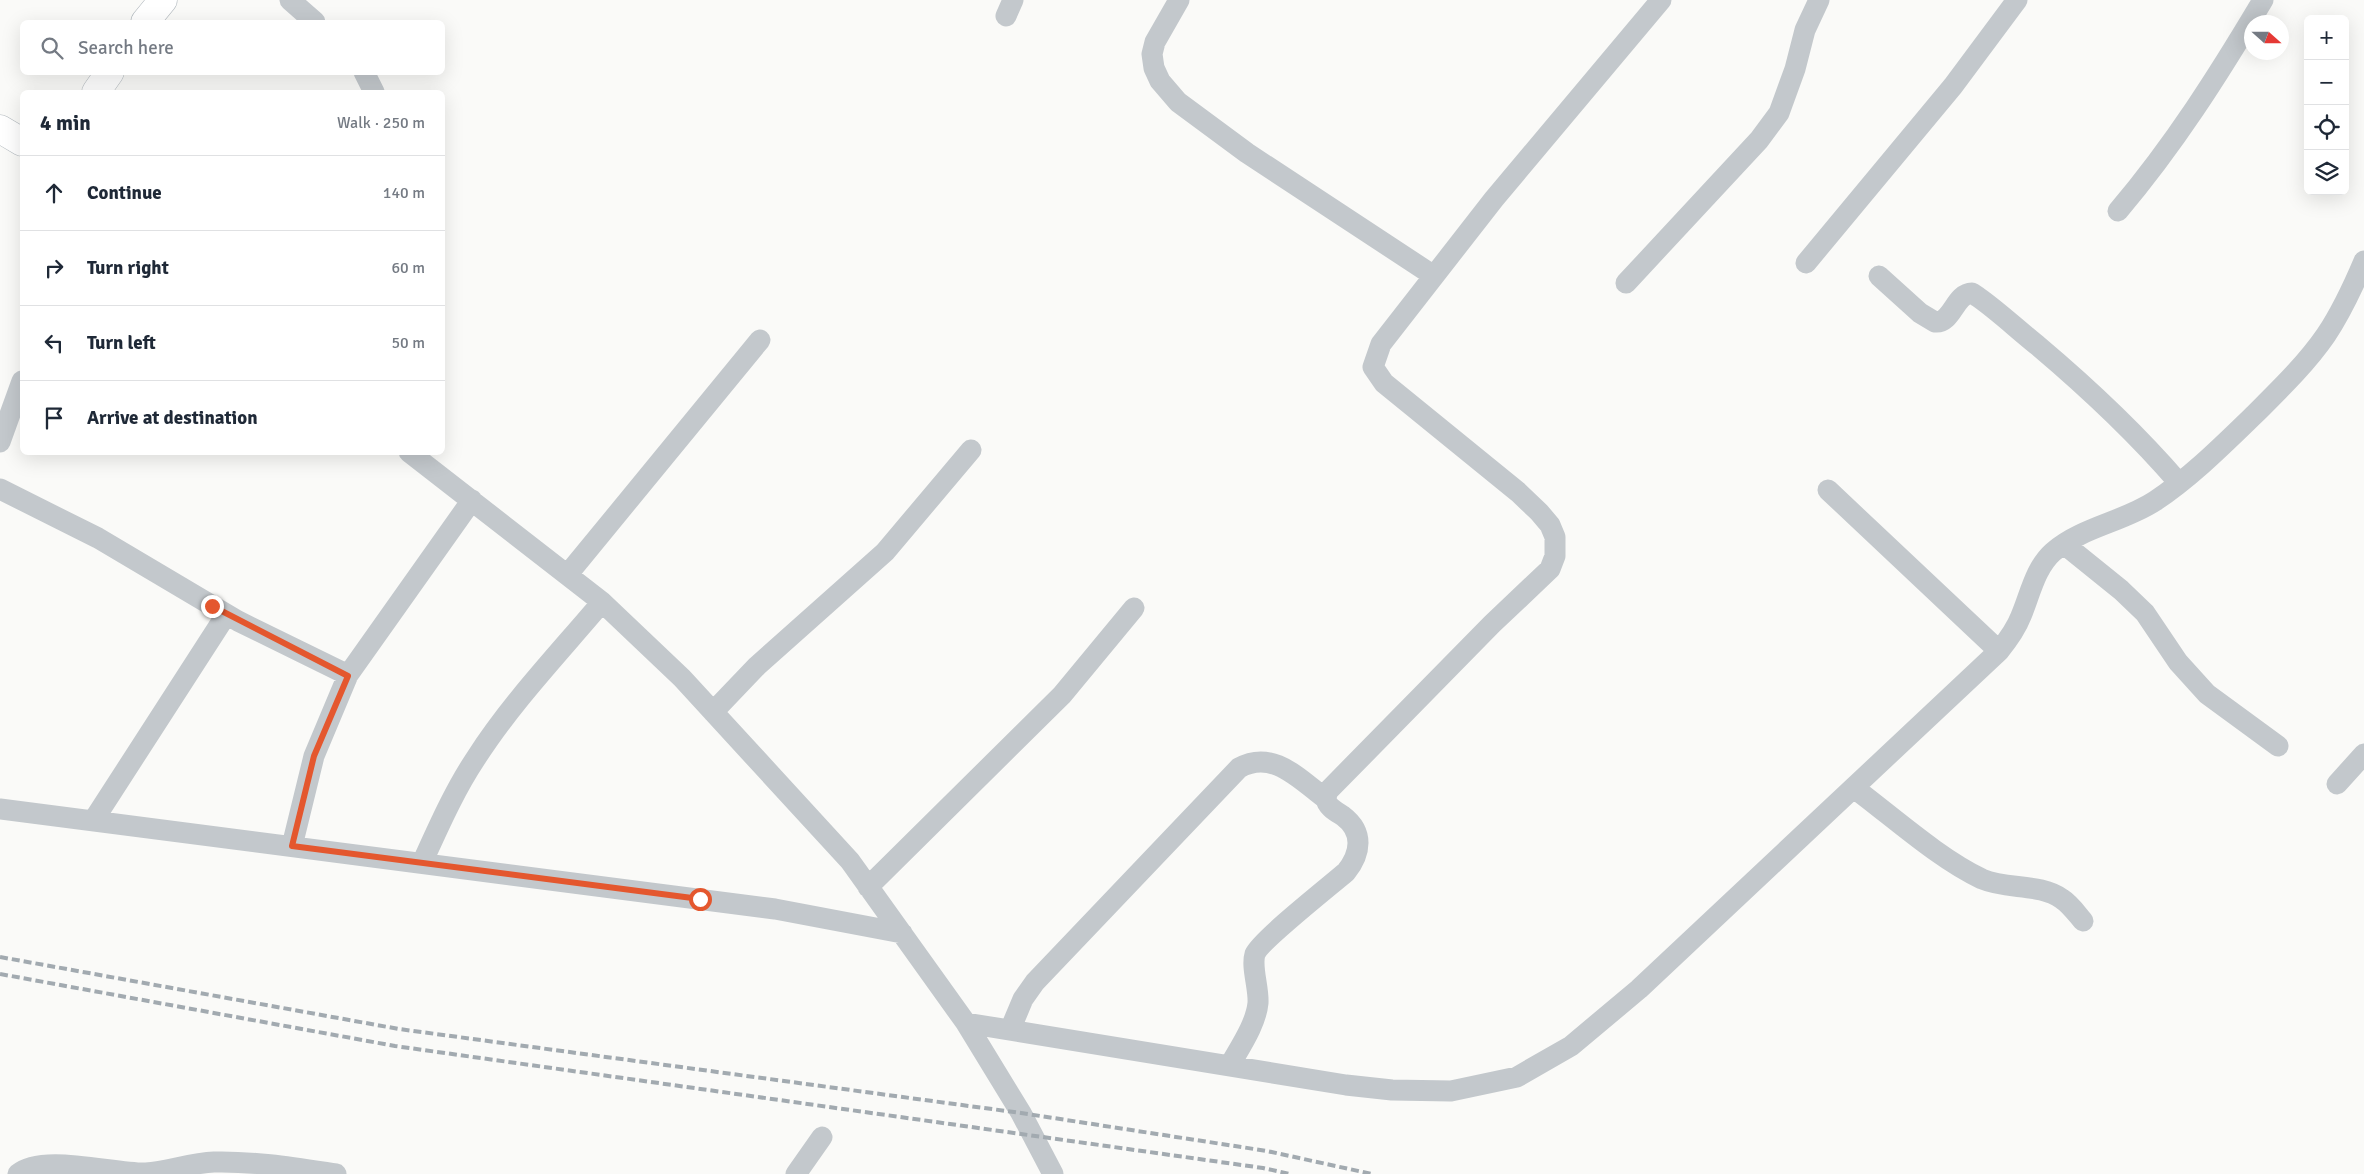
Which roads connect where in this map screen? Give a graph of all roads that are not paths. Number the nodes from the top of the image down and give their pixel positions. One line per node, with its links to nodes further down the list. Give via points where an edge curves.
1 (163, 0): 8 (main road)
2 (290, 0): 9 (street)
3 (1178, 0): 19 (street, via 1155,42 1152,54 1160,81 1178,102 1247,153)
4 (1661, 0): 19 (street, via 1500,191)
5 (1819, 0): 21 (street, via 1804,30 1795,69 1779,113 1759,140)
6 (2017, 0): 18 (street, via 1953,86)
7 (2263, 0): 16 (street, via 2186,124)
8 (147, 20)
9 (313, 20)
10 (108, 75): 12 (main road)
11 (366, 75): 13 (street)
12 (97, 90)
13 (373, 90)
14 (0, 129): 15 (main road)
15 (20, 141)
16 (2118, 211)
17 (2364, 261): 27 (street, via 2340,312 2294,374)
18 (1806, 263)
19 (1434, 276): 43 (street, via 1380,344 1373,367 1384,383 1539,512 1555,536 1555,556 1550,569 1334,784)
20 (1879, 276): 27 (street, via 1935,322 1944,320 1964,296 1972,293 1978,297 2110,410)
21 (1626, 283)
22 (760, 340): 32 (street)
23 (20, 387): 24 (street)
24 (0, 442)
25 (971, 450): 38 (street, via 884,552 764,660)
26 (413, 455): 30 (street)
27 (2179, 484): 31 (street, via 2131,514)
28 (0, 489): 35 (street, via 98,538)
29 (1828, 490): 36 (street)
30 (472, 500): 32 (street); 37 (street)
31 (2064, 544): 36 (street, via 2039,570 2018,622); 39 (street, via 2145,613 2178,662 2207,694)
32 (568, 574): 33 (street)
33 (602, 602): 38 (street); 47 (street, via 533,683 476,758)
34 (1134, 608): 48 (street, via 1055,702)
35 (226, 615): 37 (street); 45 (street)
36 (1999, 651): 42 (street)
37 (348, 676): 46 (street, via 314,756)
38 (713, 712): 48 (street, via 850,861)
39 (2278, 746)
40 (2364, 754): 41 (street)
41 (2337, 784)
42 (1854, 788): 49 (street, via 1966,870 1993,883 2054,894); 53 (street, via 1639,989 1571,1046 1517,1077 1451,1091 1420,1092 1346,1085)
43 (1326, 799): 52 (street, via 1264,760 1239,768 1035,982 1023,999); 53 (street, via 1329,806 1354,827 1359,851 1346,872 1267,939 1255,954 1258,1005)
44 (0, 809): 45 (street)
45 (93, 821): 46 (street)
46 (292, 846): 47 (street)
47 (422, 863): 50 (street, via 775,909)
48 (868, 887): 50 (street)
49 (2083, 921)
50 (902, 933): 51 (street)
51 (966, 1023): 52 (street); 58 (street, via 1021,1113)
52 (1010, 1030): 53 (street)
53 (1230, 1065)
54 (822, 1137): 57 (street)
55 (18, 1174): 56 (street, via 24,1169 44,1165 147,1173 214,1162 250,1163)
56 (336, 1174)
57 (796, 1174)
58 (1053, 1174)

